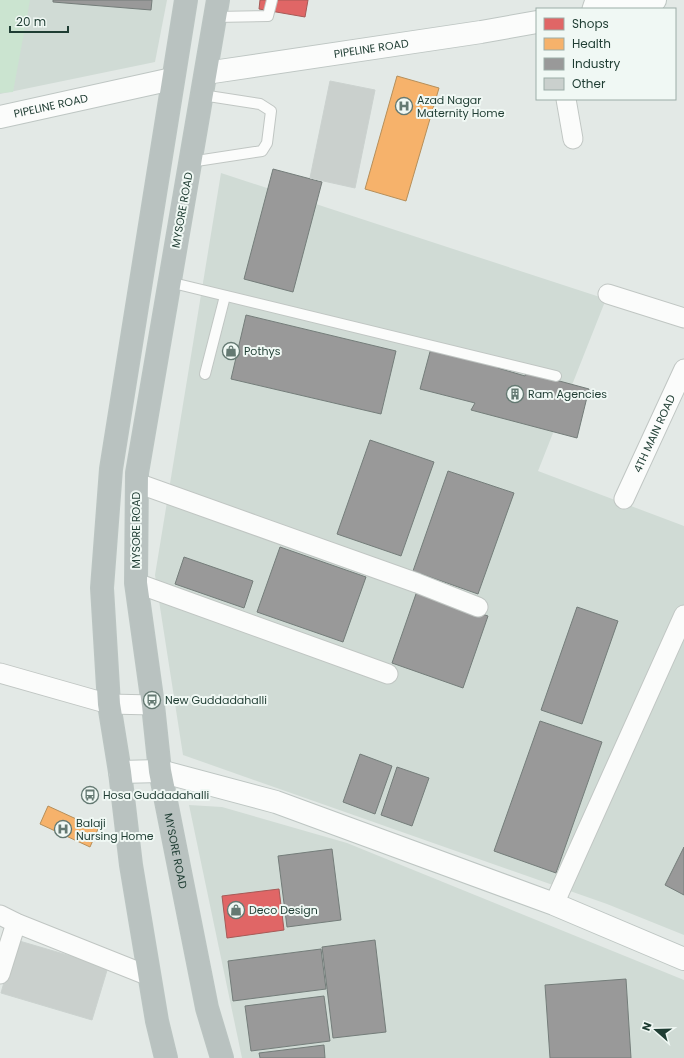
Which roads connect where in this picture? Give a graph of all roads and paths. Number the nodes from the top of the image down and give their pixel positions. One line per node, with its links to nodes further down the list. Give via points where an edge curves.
1 (186, 0): 8 (highway)
2 (272, 0): 4 (lane, via 268,16)
3 (655, 0): 5 (street)
4 (216, 8): 7 (highway, MYSORE ROAD)
5 (611, 8)
6 (536, 22): 7 (street, PIPELINE ROAD)
7 (206, 73): 9 (highway, MYSORE ROAD)
8 (172, 79): 11 (street, PIPELINE ROAD); 28 (highway, via 111,469 102,588)
9 (202, 95): 13 (highway, MYSORE ROAD); 13 (lane, via 260,104 271,111 267,143 262,151)
10 (566, 100): 12 (street)
11 (0, 117)
12 (573, 139)
13 (190, 162): 14 (highway, MYSORE ROAD)
14 (169, 282): 16 (lane); 21 (highway, MYSORE ROAD)
15 (608, 294): 17 (street)
16 (225, 296): 19 (lane); 20 (lane)
17 (684, 318)
18 (684, 369): 22 (street, 4TH MAIN ROAD)
19 (205, 374)
20 (556, 376)
21 (137, 484): 23 (highway, MYSORE ROAD); 24 (street)
22 (624, 498)
23 (136, 583): 27 (street); 29 (highway, MYSORE ROAD)
24 (478, 607)
25 (684, 615): 32 (street)
26 (0, 673): 28 (street)
27 (388, 674)
28 (109, 704): 29 (street); 31 (highway)
29 (153, 705): 30 (highway, MYSORE ROAD)
30 (160, 771): 31 (street); 32 (street, via 276,802); 38 (highway, MYSORE ROAD, via 207,1008)
31 (120, 772): 36 (highway, via 131,865)
32 (554, 904): 34 (street)
33 (8, 919): 35 (street); 36 (street)
34 (684, 959)
35 (0, 974)
36 (149, 976): 37 (highway)
37 (166, 1058)
38 (222, 1058)

